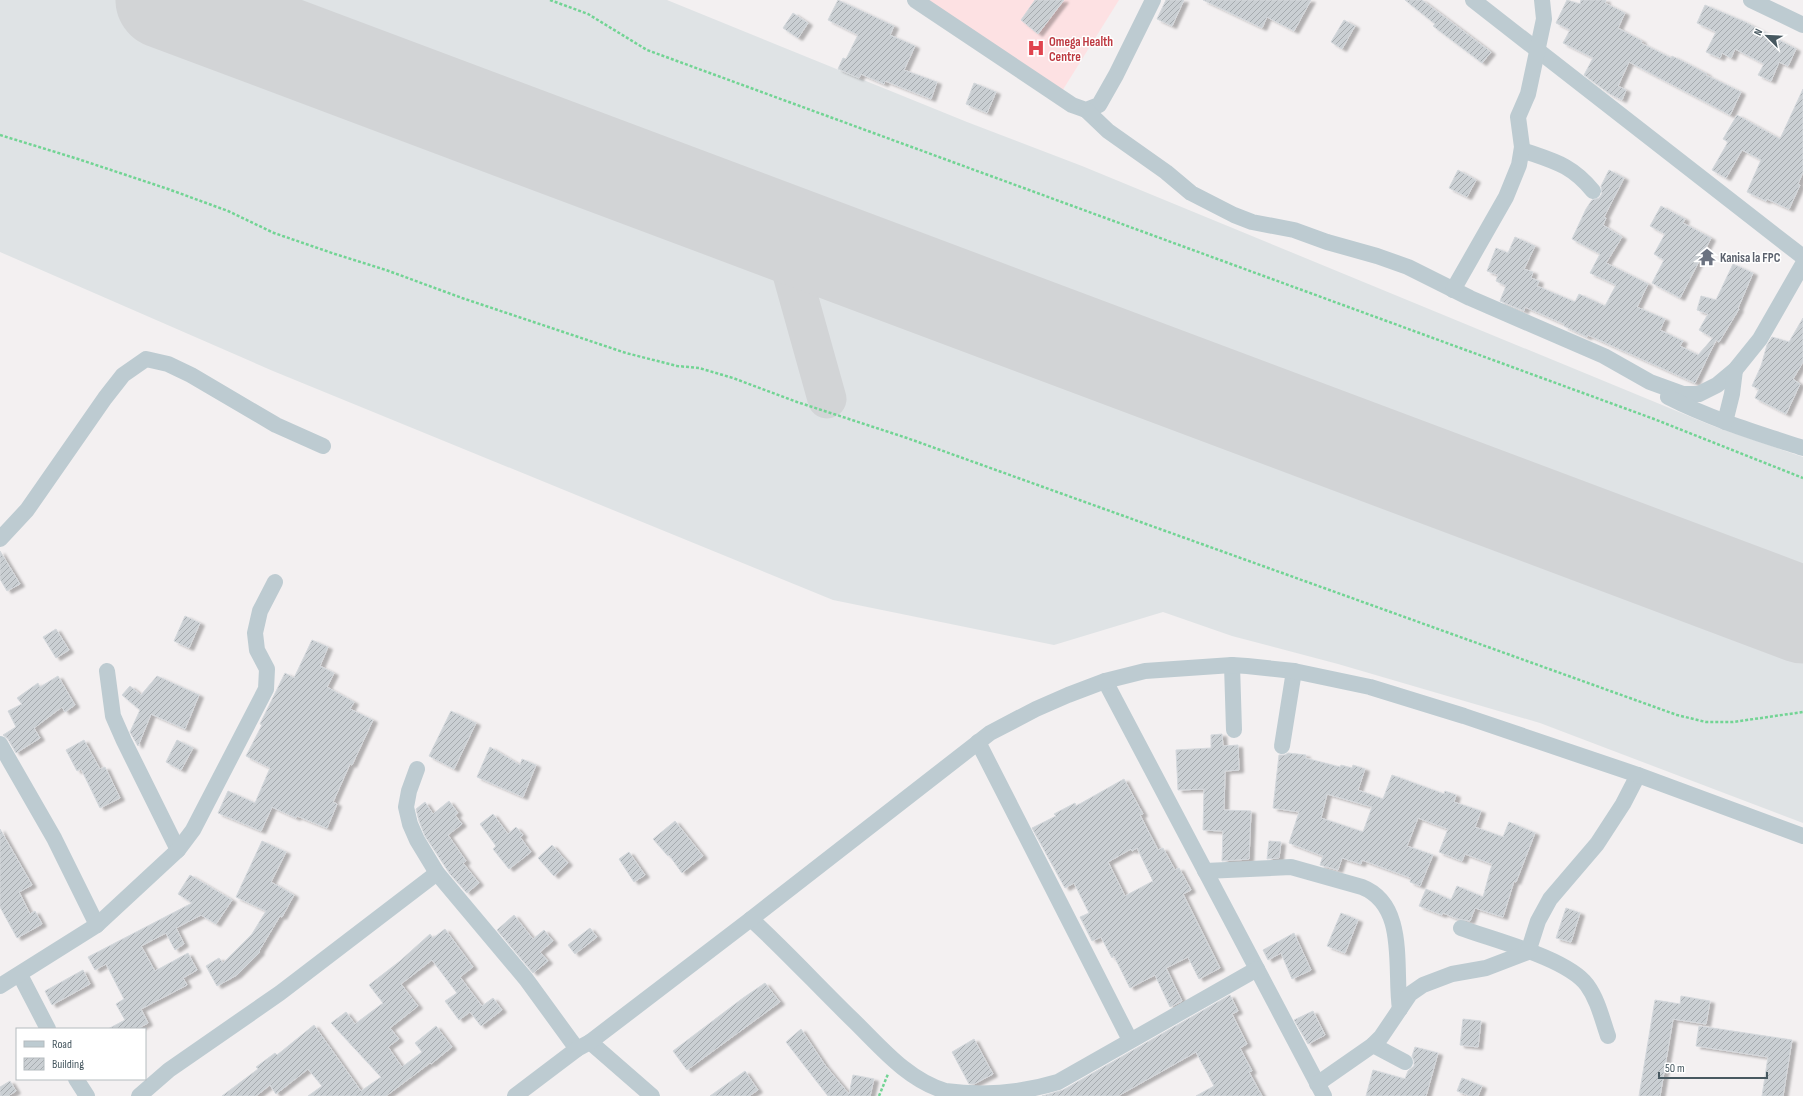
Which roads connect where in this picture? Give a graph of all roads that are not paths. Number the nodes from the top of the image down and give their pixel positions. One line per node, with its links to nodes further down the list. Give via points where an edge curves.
1 (915, 0): 8 (street, via 1072,106)
2 (1153, 0): 8 (street, via 1099,105)
3 (1473, 0): 7 (street)
4 (1542, 0): 7 (street, via 1544,19)
5 (1751, 0): 6 (street)
6 (1803, 25)
7 (1536, 50): 9 (street, via 1528,94 1518,118); 11 (street)
8 (1086, 110): 13 (street, via 1108,131 1191,193 1228,212 1252,222 1294,230 1387,259)
9 (1522, 150): 10 (street, via 1567,167 1581,176); 13 (street, via 1520,165 1506,197)
10 (1593, 191)
11 (1803, 257)
12 (1803, 264): 14 (street, via 1760,339)
13 (1452, 290): 15 (street, via 1604,356)
14 (1735, 370): 15 (street, via 1717,385 1694,395 1683,394); 16 (street, via 1732,394)
15 (1650, 382): 16 (street, via 1668,397)
16 (1724, 422): 18 (street)
17 (323, 446): 19 (street, via 276,425 168,364 146,359 123,375 26,510)
18 (1803, 448)
19 (0, 539)
20 (275, 582): 32 (street, via 260,611 255,633 258,650 267,669 266,689 193,830)
21 (1232, 665): 23 (street); 24 (street, via 1145,671); 25 (street)
22 (107, 671): 32 (street, via 113,716)
23 (1294, 671): 28 (street); 30 (street, via 1370,687)
24 (1105, 681): 26 (street, via 1036,709); 33 (street)
25 (1234, 730)
26 (978, 742): 35 (street); 45 (street)
27 (0, 744): 36 (street, via 54,838)
28 (1282, 746)
29 (417, 769): 34 (street, via 406,807 417,840)
30 (1638, 775): 31 (street); 38 (street, via 1623,804 1596,844 1550,899 1538,921)
31 (1803, 836)
32 (178, 850): 36 (street)
33 (1205, 871): 39 (street); 42 (street, via 1291,867 1372,891 1384,905 1395,932)
34 (437, 873): 46 (street); 52 (street, via 280,993 169,1070)
35 (751, 919): 45 (street, via 893,1061 921,1080 945,1091 980,1096 1023,1092 1058,1082); 46 (street)
36 (97, 925): 40 (street)
37 (1460, 928): 38 (street)
38 (1528, 952): 42 (street, via 1486,968 1452,974 1423,985 1410,994); 44 (street, via 1570,970 1584,981 1596,1000)
39 (1257, 970): 45 (street); 50 (street)
40 (20, 975): 41 (street); 43 (street)
41 (0, 986)
42 (1400, 1009): 47 (street)
43 (47, 1028)
44 (1608, 1036)
45 (1130, 1040)
46 (583, 1045): 53 (street); 54 (street)
47 (1373, 1045): 48 (street); 50 (street)
48 (1405, 1062)
49 (77, 1080): 51 (street)
50 (1320, 1090)
51 (87, 1096)
52 (139, 1096)
53 (514, 1096)
54 (652, 1096)

